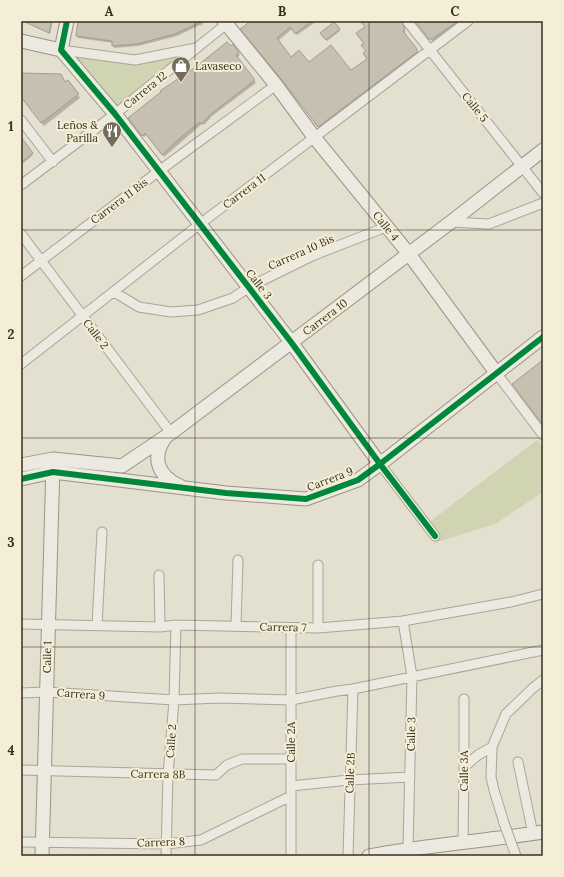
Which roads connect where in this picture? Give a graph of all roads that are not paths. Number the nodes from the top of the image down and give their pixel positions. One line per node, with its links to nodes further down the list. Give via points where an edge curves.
1 (67, 21): 7 (main road)
2 (407, 21): 8 (street, Calle 5)
3 (468, 21): 8 (street, Carrera 11)
4 (227, 22): 6 (street, Carrera 12); 9 (main road, Calle 4)
5 (21, 41): 7 (main road)
6 (198, 47): 7 (street, via 135,60); 10 (street, Carrera 12)
7 (61, 50): 10 (main road, Calle 3)
8 (430, 50): 12 (street, Carrera 11); 15 (street, Calle 5)
9 (276, 85): 12 (main road, Calle 4); 16 (street, Carrera 11 Bis)
10 (115, 114): 14 (street, Carrera 12); 16 (main road, Calle 3)
11 (21, 120): 14 (street)
12 (314, 138): 21 (street, Carrera 11); 22 (main road, Calle 4)
13 (543, 150): 15 (main road, Carrera 10)
14 (53, 162): 17 (street, Carrera 12)
15 (522, 166): 18 (street, Calle 5); 20 (main road, Carrera 10)
16 (159, 171): 21 (main road, Calle 3); 25 (street, Carrera 11 Bis)
17 (21, 185)
18 (543, 194)
19 (543, 203): 20 (street, via 489,224)
20 (451, 222): 24 (main road, Carrera 10)
21 (200, 224): 27 (main road, Calle 3); 28 (street, Carrera 11)
22 (386, 227): 24 (main road, Calle 4); 27 (street, Carrera 10 Bis, via 312,256)
23 (21, 234): 25 (street, Calle 2)
24 (409, 254): 31 (main road, Carrera 10); 33 (main road, Calle 4)
25 (40, 260): 26 (street, Carrera 11 Bis); 29 (street, Calle 2)
26 (21, 276)
27 (249, 288): 28 (street, Carrera 10 Bis, via 233,298 198,310 171,312 139,307); 31 (main road, Calle 3)
28 (114, 292): 29 (street, Carrera 11)
29 (82, 316): 32 (street, Carrera 11); 34 (street, Calle 2)
30 (543, 337): 33 (main road, Carrera 9)
31 (291, 342): 34 (main road, Carrera 10); 37 (main road, Calle 3)
32 (21, 364)
33 (497, 374): 35 (street, Calle 4); 37 (main road, Carrera 9)
34 (171, 433): 36 (main road, Carrera 10, via 122,466); 41 (main road, via 161,444 158,467 170,481)
35 (543, 435)
36 (53, 458): 38 (main road, Carrera 10); 39 (main road, Calle 1)
37 (380, 464): 41 (main road, Carrera 9, via 358,480 306,499); 43 (street, Calle 3)
38 (21, 465)
39 (53, 472): 40 (main road, Carrera 9); 41 (main road, Carrera 9); 50 (main road, Calle 1)
40 (21, 479)
41 (187, 488)
42 (102, 532): 51 (street)
43 (435, 536)
44 (238, 560): 53 (street)
45 (318, 564): 56 (street)
46 (159, 575): 54 (street)
47 (543, 594): 48 (street, Carrera 7)
48 (403, 621): 56 (street, Carrera 7); 58 (street, Calle 3)
49 (21, 624): 50 (street, Carrera 7)
50 (48, 624): 51 (street, Carrera 7); 61 (main road, Calle 1)
51 (97, 625): 54 (street, Carrera 7)
52 (176, 625): 53 (street, Carrera 7); 54 (street, Carrera 7); 64 (street, Calle 2)
53 (236, 626): 55 (street, Carrera 7)
54 (160, 627)
55 (291, 628): 56 (street, Carrera 7); 65 (street, Calle 2A)
56 (318, 628)
57 (543, 650): 58 (street, Carrera 9)
58 (412, 676): 60 (street, Carrera 9); 73 (street, Calle 3)
59 (543, 680): 66 (street, via 506,714)
60 (353, 689): 65 (street, Carrera 9); 74 (street, Calle 2B)
61 (47, 692): 62 (street, Carrera 9); 64 (street, Carrera 9); 71 (main road, Calle 1)
62 (21, 693)
63 (464, 699): 69 (street, Calle 3A)
64 (174, 700): 65 (street, Carrera 9); 72 (street, Calle 2)
65 (291, 700): 67 (street, Calle 2A)
66 (492, 747): 69 (street); 88 (street, bridge, via 491,777)
67 (291, 759): 72 (street, Carrera 8B, via 242,759 227,765 216,775); 75 (street, Calle 2A)
68 (518, 762): 77 (street)
69 (464, 767): 81 (street, Calle 3A)
70 (21, 770): 71 (street, Carrera 8B)
71 (45, 770): 72 (street, Carrera 8B); 79 (main road, Calle 1)
72 (168, 775): 80 (street, Calle 2)
73 (410, 777): 74 (street); 82 (street, Calle 3)
74 (349, 780): 75 (street); 86 (street, Calle 2B)
75 (291, 786): 76 (street, Calle 2A)
76 (291, 796): 80 (street, Carrera 8, via 201,840); 85 (street, Calle 2A)
77 (538, 833): 81 (main road)
78 (21, 842): 79 (street, Carrera 8)
79 (43, 843): 80 (street, Carrera 8); 83 (main road, Calle 1)
80 (166, 844): 84 (street, Calle 2)
81 (463, 844): 82 (main road)
82 (408, 849): 87 (main road)
83 (42, 856)
84 (166, 856)
85 (291, 856)
86 (348, 856)
87 (369, 856)
88 (516, 856)

